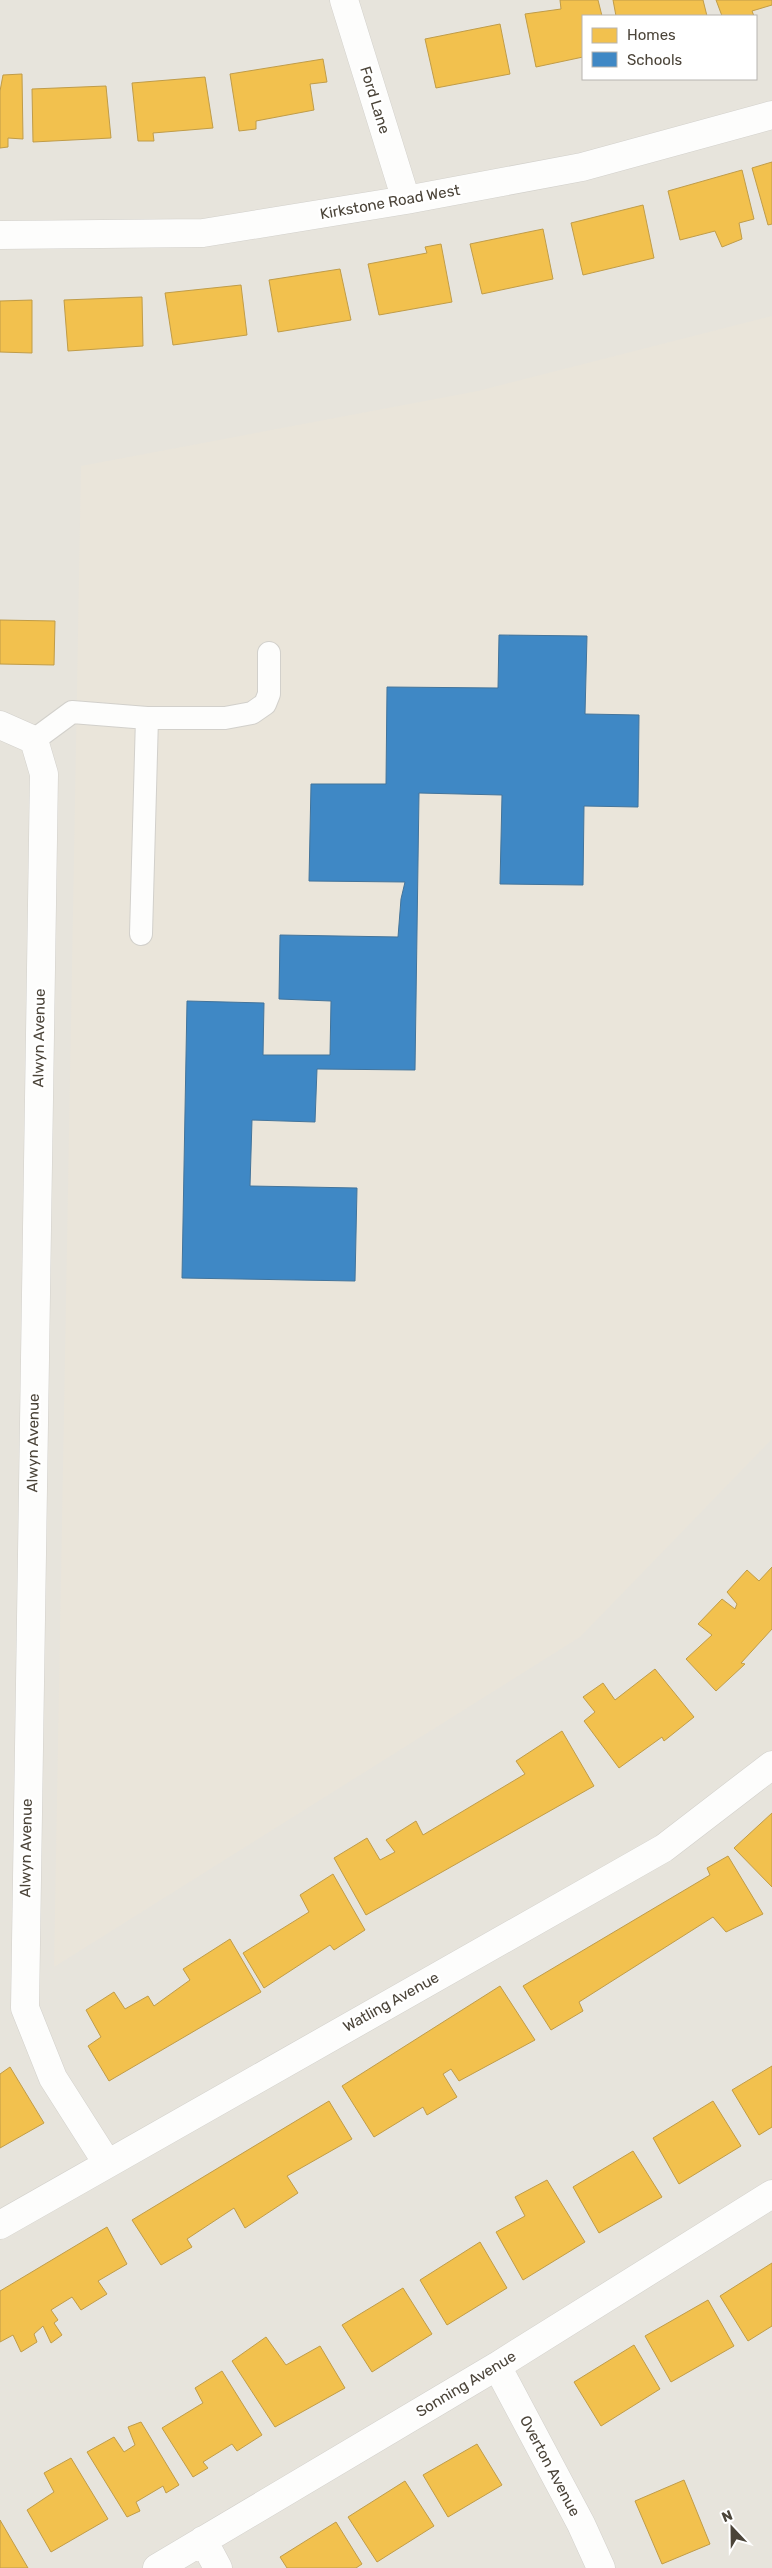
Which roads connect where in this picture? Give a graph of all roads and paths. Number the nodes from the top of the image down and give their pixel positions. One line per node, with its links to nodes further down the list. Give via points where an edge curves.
1 (344, 0): 3 (street, Ford Lane)
2 (772, 115): 3 (street, Kirkstone Road West, via 582,167)
3 (406, 200): 4 (street, Kirkstone Road West, via 203,232)
4 (0, 235)
5 (269, 653): 6 (lane, via 268,694 265,704 252,713 225,718)
6 (147, 718): 8 (lane, via 72,712); 9 (lane)
7 (0, 725): 8 (street)
8 (34, 740): 11 (street, Alwyn Avenue, via 44,774 25,2008 53,2078)
9 (141, 934)
10 (772, 1765): 11 (street, Watling Avenue, via 664,1848)
11 (107, 2163): 13 (street, Watling Avenue)
12 (772, 2194): 14 (street, Sonning Avenue)
13 (0, 2225)
14 (497, 2366): 15 (street, Sonning Avenue); 18 (street, Overton Avenue)
15 (203, 2540): 16 (street, Sonning Avenue); 17 (street)
16 (157, 2568)
17 (218, 2568)
18 (601, 2568)

